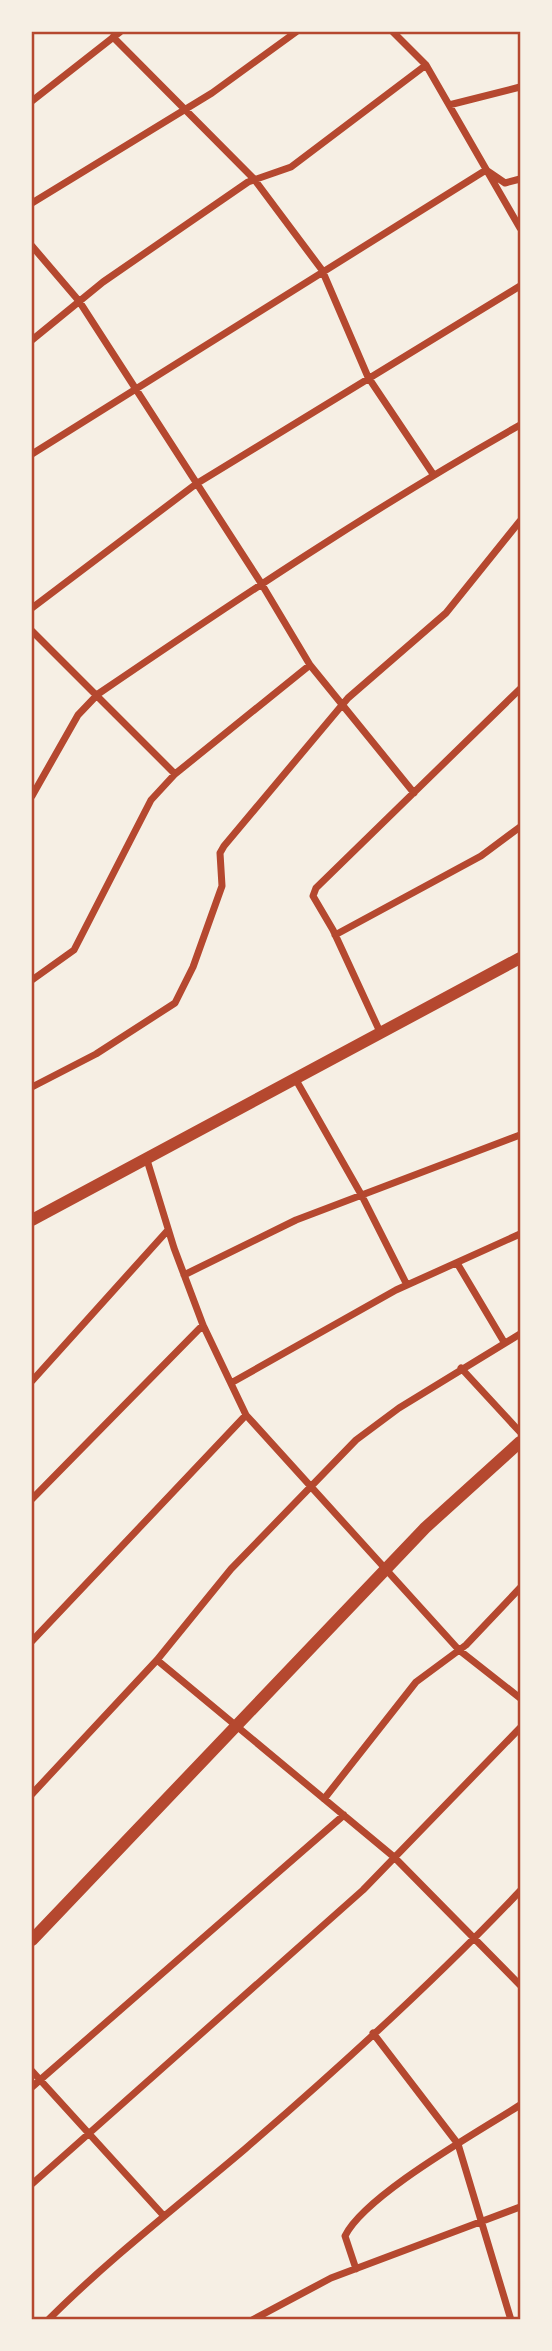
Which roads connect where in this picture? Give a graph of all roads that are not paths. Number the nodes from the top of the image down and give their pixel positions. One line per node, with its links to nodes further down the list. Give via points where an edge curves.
1 (120, 32): 4 (street)
2 (296, 32): 9 (street)
3 (393, 32): 5 (street)
4 (113, 37): 7 (street); 9 (street)
5 (426, 65): 8 (street); 11 (street, via 291,167)
6 (520, 87): 8 (street)
7 (32, 101)
8 (449, 105): 10 (street)
9 (185, 110): 11 (street); 13 (street)
10 (486, 170): 12 (street, via 505,183); 14 (street); 16 (street)
11 (254, 179): 16 (street); 18 (street)
12 (520, 179)
13 (33, 201)
14 (520, 228)
15 (32, 246): 18 (street)
16 (322, 270): 20 (street); 21 (street)
17 (520, 286): 20 (street)
18 (79, 301): 19 (street); 21 (street)
19 (32, 340)
20 (368, 377): 24 (street); 25 (street)
21 (137, 390): 23 (street); 25 (street)
22 (520, 425): 24 (street)
23 (32, 454)
24 (433, 474): 27 (street)
25 (196, 484): 27 (street); 28 (street)
26 (520, 521): 33 (street, via 446,613)
27 (261, 583): 30 (street); 32 (street)
28 (32, 608)
29 (32, 631): 32 (street)
30 (310, 665): 33 (street); 34 (street)
31 (520, 689): 35 (street)
32 (98, 694): 34 (street); 36 (street, via 78,715)
33 (344, 703): 35 (street); 43 (street, via 220,852 222,886 175,1003 96,1054)
34 (175, 775): 40 (street, via 151,800 74,950)
35 (414, 793): 38 (street, via 316,888 313,896)
36 (32, 796)
37 (520, 827): 38 (street, via 481,856)
38 (335, 935): 41 (street)
39 (520, 958): 41 (street)
40 (32, 980)
41 (381, 1035): 42 (street)
42 (296, 1080): 45 (street); 46 (street)
43 (32, 1087)
44 (520, 1135): 46 (street)
45 (147, 1160): 47 (street); 48 (street)
46 (362, 1196): 51 (street, via 296,1220); 52 (street)
47 (32, 1220)
48 (168, 1230): 51 (street); 57 (street)
49 (520, 1234): 50 (street)
50 (457, 1263): 52 (street); 55 (street)
51 (184, 1275): 53 (street)
52 (407, 1285): 58 (street)
53 (203, 1325): 58 (street); 63 (street)
54 (520, 1334): 55 (street)
55 (504, 1342): 56 (street)
56 (461, 1368): 60 (street); 62 (street, via 356,1440)
57 (32, 1381)
58 (230, 1383): 59 (street)
59 (246, 1415): 62 (street); 66 (street)
60 (520, 1432)
61 (520, 1442): 64 (street)
62 (311, 1486): 64 (street); 68 (street, via 231,1569)
63 (32, 1499)
64 (386, 1569): 67 (street); 70 (street)
65 (520, 1588): 67 (street)
66 (32, 1641)
67 (459, 1650): 69 (street); 73 (street, via 416,1682)
68 (157, 1660): 70 (street); 72 (street)
69 (520, 1698)
70 (236, 1724): 73 (street); 78 (street)
71 (520, 1728): 75 (street)
72 (32, 1794)
73 (324, 1799): 74 (street)
74 (344, 1815): 75 (street); 82 (street)
75 (394, 1857): 77 (street); 85 (street)
76 (520, 1891): 77 (street)
77 (476, 1938): 79 (street); 80 (street)
78 (32, 1940)
79 (520, 1985)
80 (373, 2033): 86 (street); 89 (street)
81 (32, 2071): 82 (street)
82 (39, 2079): 83 (street); 85 (street)
83 (32, 2087)
84 (520, 2105): 86 (street)
85 (87, 2134): 87 (street); 89 (street)
86 (458, 2144): 90 (street); 91 (street, via 353,2220 345,2236)
87 (32, 2184)
88 (520, 2207): 90 (street)
89 (163, 2215): 92 (street)
90 (482, 2220): 91 (street); 94 (street)
91 (356, 2269): 93 (street)
92 (48, 2319)
93 (251, 2319)
94 (511, 2319)

